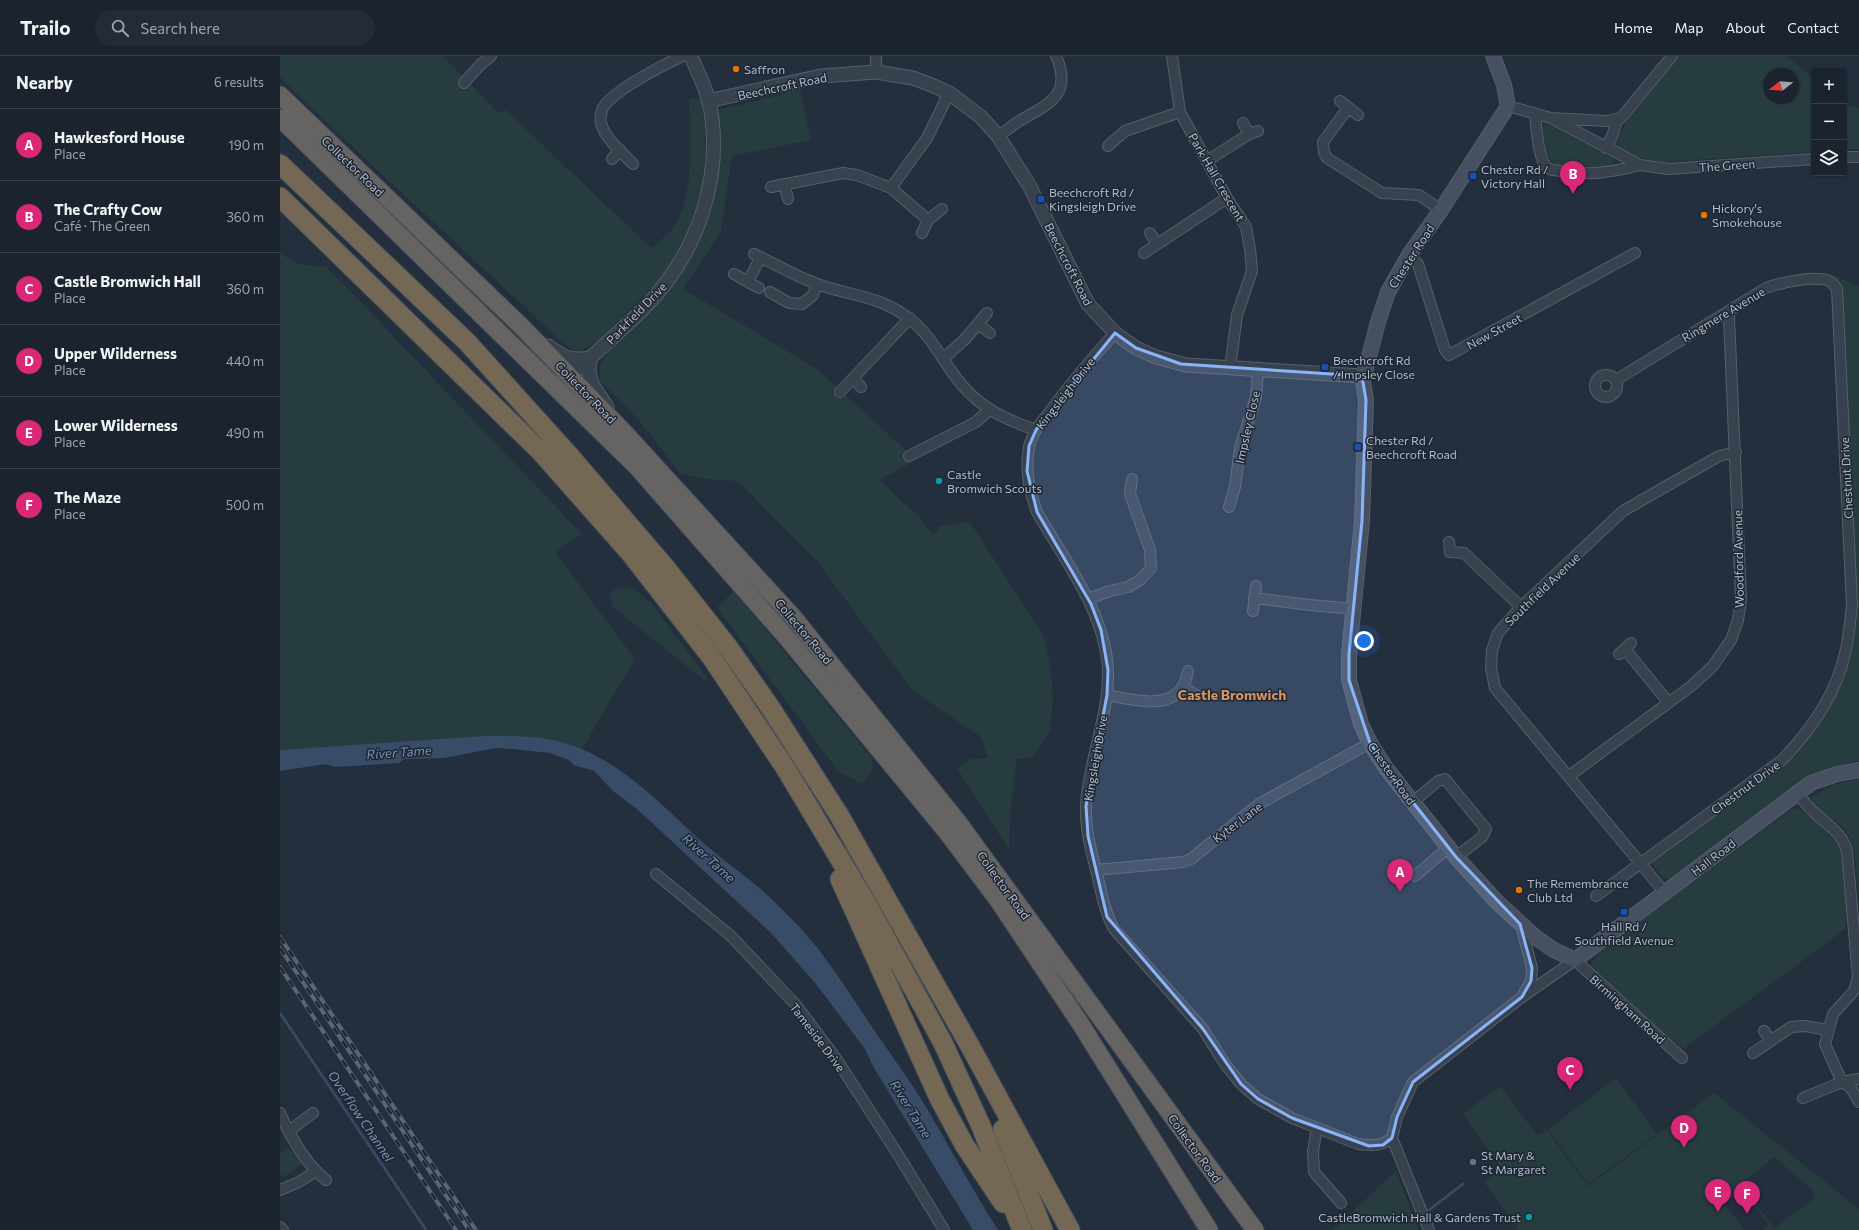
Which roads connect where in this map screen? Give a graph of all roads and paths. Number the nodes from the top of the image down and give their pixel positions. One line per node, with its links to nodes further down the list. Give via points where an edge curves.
1 (492, 56): 10 (street)
2 (683, 56): 25 (street, via 651,71 610,99 603,108 601,123)
3 (691, 56): 13 (street, Parkfield Drive)
4 (876, 56): 9 (street)
5 (1056, 56): 22 (street, via 1062,68 1061,84 1055,98 1048,106)
6 (1172, 56): 15 (street, Park Hall Crescent)
7 (1493, 56): 14 (main road, via 1504,85)
8 (1672, 56): 20 (street, via 1626,115)
9 (876, 72): 11 (street, Beechcroft Road, via 913,78); 13 (street, Beechcroft Road, via 820,76)
10 (464, 83)
11 (949, 93): 22 (street, Beechcroft Road, via 981,117); 36 (street, via 926,138)
12 (280, 95): 59 (highway, Collector Road)
13 (708, 101): 62 (street, Parkfield Drive, via 713,142 707,197 685,254 669,279 645,307)
14 (1508, 106): 16 (street); 41 (main road, Chester Road)
15 (1180, 112): 23 (street, via 1125,131); 30 (street, Park Hall Crescent)
16 (1535, 114): 19 (street); 33 (street, The Green, via 1544,164 1549,169 1583,175 1612,172)
17 (1358, 115): 41 (street, via 1344,104 1323,142 1327,158 1382,193 1419,195)
18 (280, 118): 77 (highway, Collector Road)
19 (1551, 118): 20 (street, via 1606,122); 24 (street, The Green)
20 (1617, 120): 24 (street, via 1614,134)
21 (1243, 123): 30 (street, via 1254,132)
22 (998, 136): 61 (street, Beechcroft Road, via 1029,185 1088,304)
23 (1108, 146)
24 (1606, 148): 33 (street, The Green)
25 (620, 150): 29 (street); 32 (street)
26 (1859, 157): 27 (street)
27 (1847, 158)
28 (1811, 159): 33 (street, The Green, via 1669,169)
29 (612, 160)
30 (1207, 161): 38 (street, Park Hall Crescent)
31 (280, 164): 107 (highway, via 467,342 569,455 665,568 728,648 770,707 839,815)
32 (634, 164)
33 (1640, 165)
34 (784, 184): 35 (street); 36 (street, via 843,173 858,175); 39 (street)
35 (771, 187)
36 (891, 188): 42 (street)
37 (280, 197): 94 (highway, via 541,452 630,554 712,658)
38 (1227, 198): 45 (street); 64 (street, Park Hall Crescent, via 1246,228 1252,271 1237,315)
39 (788, 199)
40 (942, 209): 42 (street)
41 (1441, 210): 48 (main road, Chester Road)
42 (928, 220): 43 (street)
43 (922, 233)
44 (1150, 234): 45 (street)
45 (1157, 244): 46 (street)
46 (1144, 253)
47 (1635, 253): 48 (street, New Street, via 1449,355 1445,350 1418,264)
48 (1409, 255): 66 (main road, Chester Road, via 1388,292)
49 (734, 274): 50 (street)
50 (748, 281): 51 (street, via 758,256); 52 (street)
51 (817, 284): 54 (street, via 813,295 802,304 789,303); 57 (street, via 881,301)
52 (759, 288)
53 (1837, 289): 55 (street, Ringmere Avenue, via 1832,282 1822,279 1785,281 1766,288); 100 (street, Chestnut Drive, via 1852,605 1845,654 1835,688 1817,718 1782,760)
54 (770, 292)
55 (1727, 312): 69 (street, Ringmere Avenue); 75 (street, Woodford Avenue)
56 (987, 313): 58 (street)
57 (910, 318): 63 (street, via 929,338); 68 (street)
58 (979, 325): 60 (street); 63 (street)
59 (521, 326): 62 (street, via 564,358); 67 (highway, Collector Road)
60 (990, 333)
61 (1114, 333): 64 (street, Beechcroft Road, via 1156,358 1186,365); 74 (street, Kingsleigh Drive)
62 (590, 358): 67 (street, Parkfield Drive, via 579,366); 73 (street, via 588,372 591,382)
63 (943, 359): 72 (street, via 962,384)
64 (1230, 368): 65 (street, Beechcroft Road)
65 (1258, 370): 66 (street, Beechcroft Road); 79 (street, Impsley Close, via 1256,397 1240,448 1235,487)
66 (1362, 376): 85 (main road, Chester Road, via 1366,400 1362,513)
67 (571, 377): 73 (highway, Collector Road); 77 (highway, via 575,393 624,443)
68 (852, 378): 70 (street); 71 (street)
69 (1616, 380)
70 (861, 387)
71 (840, 392)
72 (989, 410): 74 (street, via 1006,420); 76 (street, via 976,422)
73 (622, 430): 135 (highway, Collector Road, via 794,618 958,822)
74 (1036, 430): 83 (street, Kingsleigh Drive, via 1029,446 1027,471 1031,496 1037,512)
75 (1736, 452): 84 (street, Southfield Avenue, via 1719,456 1623,511); 92 (street, Woodford Avenue, via 1741,600 1738,620 1731,640 1712,667)
76 (909, 456)
77 (636, 467): 134 (highway, Collector Road, via 788,639 950,836 998,900 1080,1023)
78 (1132, 480): 83 (street, via 1130,494 1150,550 1151,568 1140,580 1128,587)
79 (1229, 507)
80 (1449, 542): 84 (street, via 1450,552 1464,554)
81 (1256, 586): 82 (street)
82 (1254, 598): 85 (street); 86 (street)
83 (1088, 599): 90 (street, Kingsleigh Drive, via 1100,630 1108,670)
84 (1521, 606): 96 (street, Southfield Avenue, via 1498,633 1492,650 1491,668 1496,688)
85 (1354, 609): 93 (main road, Chester Road, via 1349,680 1361,724)
86 (1253, 611)
87 (1625, 649): 92 (street)
88 (1188, 671): 89 (street)
89 (1183, 687): 90 (street, via 1171,697 1158,701); 91 (street)
90 (1107, 695): 101 (street, Kingsleigh Drive, via 1086,806 1088,836)
91 (1196, 695)
92 (1668, 702): 96 (street, Woodford Avenue)
93 (1370, 743): 98 (main road, Chester Road); 101 (street, Kyter Lane, via 1259,804 1191,859 1183,862)
94 (786, 768): 131 (highway, via 842,883 940,1100 965,1146); 131 (highway, via 868,906 943,1043 981,1126)
95 (1859, 770): 97 (main road, Hall Road, via 1811,783)
96 (1569, 776): 100 (street, Southfield Avenue)
97 (1798, 794): 104 (main road, Hall Road); 110 (street, via 1818,816 1836,830 1847,851 1858,977 1854,990 1833,1014)
98 (1413, 802): 99 (main road, Chester Road); 99 (street, via 1438,781 1445,779 1486,829 1482,837)
99 (1452, 852): 103 (street); 106 (main road, Chester Road)
100 (1640, 863): 104 (street, Southfield Avenue); 105 (street, Chestnut Drive)
101 (1096, 870): 121 (street, Kingsleigh Drive, via 1107,917 1114,929 1203,1028 1225,1064 1241,1084 1265,1103)
102 (656, 874): 130 (street, Tameside Drive, via 731,936 796,1006 835,1057)
103 (1415, 876)
104 (1665, 893): 108 (main road, Hall Road)
105 (1596, 896)
106 (1520, 924): 108 (main road, Chester Road, via 1552,949); 109 (street, via 1532,968 1531,981)
107 (920, 957): 132 (highway, via 1001,1124); 133 (highway)
108 (1575, 960): 109 (street); 114 (street, Birmingham Road)
109 (1522, 997): 123 (street, via 1414,1082 1397,1117)
110 (1828, 1030): 112 (street, via 1805,1026 1791,1027); 116 (street, via 1825,1044)
111 (1764, 1031): 112 (street)
112 (1771, 1041): 113 (street)
113 (1753, 1053)
114 (1682, 1058)
115 (1859, 1079): 116 (street)
116 (1842, 1082): 117 (street); 118 (street, via 1851,1088)
117 (1803, 1098)
118 (1859, 1102)
119 (280, 1113): 122 (street)
120 (313, 1113): 122 (street)
121 (1317, 1128): 123 (street, Kingsleigh Drive, via 1369,1146 1383,1144); 127 (street, via 1313,1155 1314,1172)
122 (289, 1131): 124 (street)
123 (1392, 1138): 136 (street)
124 (315, 1172): 125 (street); 126 (street)
125 (326, 1180)
126 (280, 1190)
127 (1341, 1203)
128 (280, 1227): 129 (street)
129 (283, 1230)
130 (944, 1230)
131 (1021, 1230)
132 (1043, 1230)
133 (1070, 1230)
134 (1209, 1230)
135 (1254, 1230)
136 (1429, 1230)

